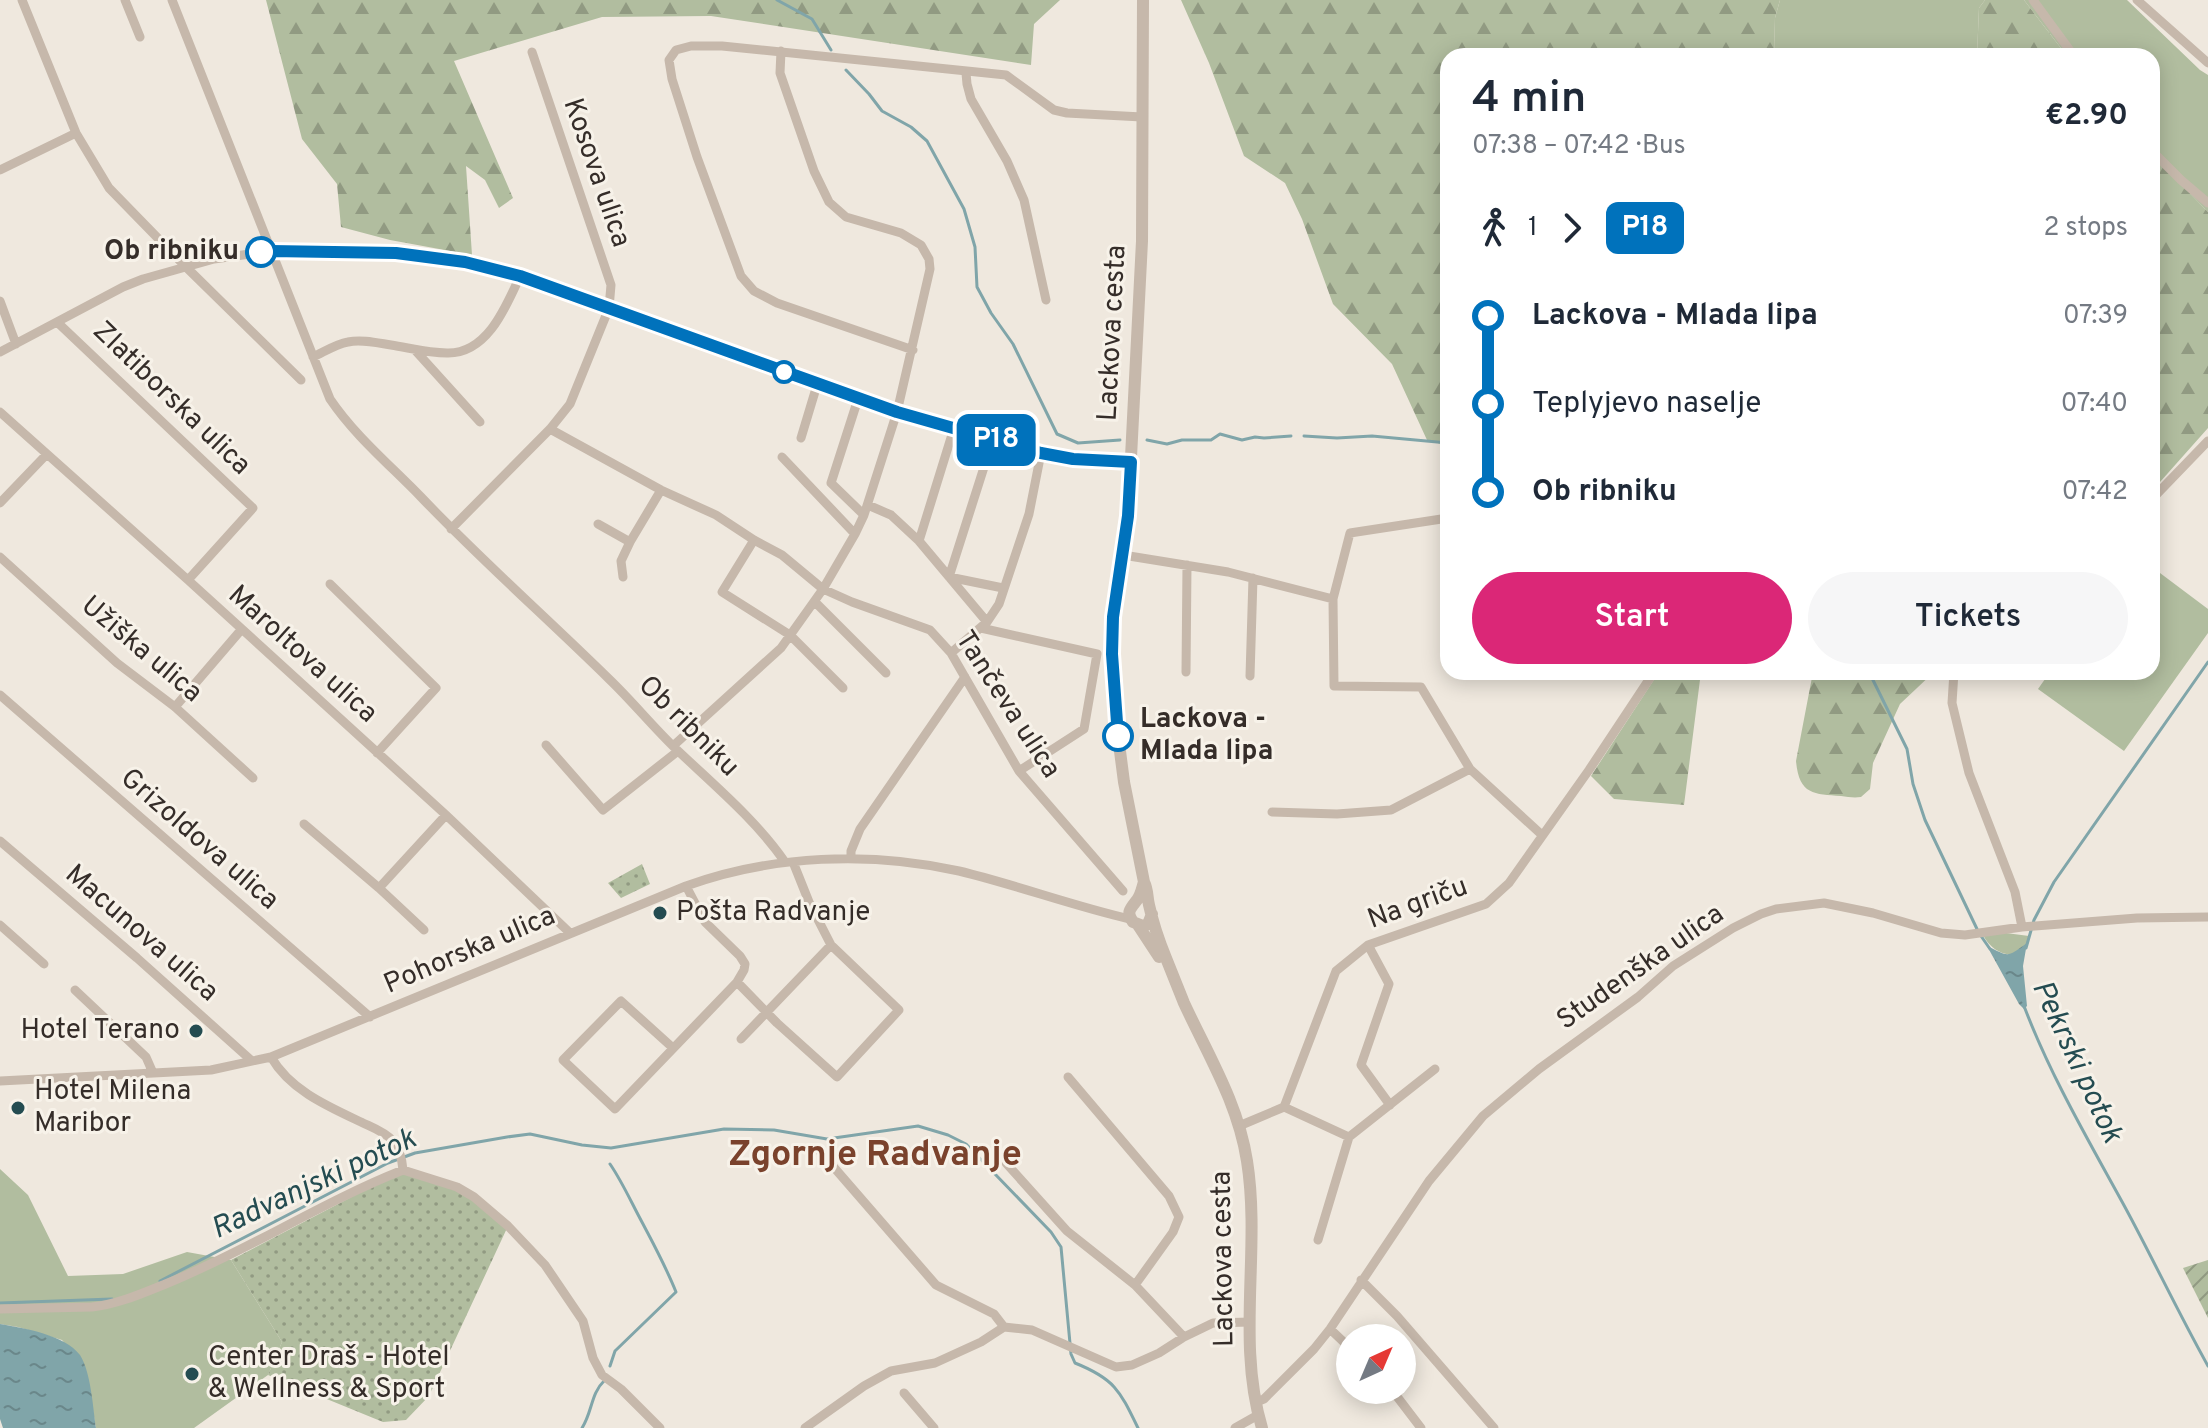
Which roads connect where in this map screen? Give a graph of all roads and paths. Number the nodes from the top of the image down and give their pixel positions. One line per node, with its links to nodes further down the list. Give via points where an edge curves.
1 (22, 0): 14 (street)
2 (125, 0): 7 (street)
3 (172, 0): 18 (street, Ob ribniku)
4 (1143, 0): 13 (street, Lackova cesta)
5 (2033, 0): 8 (street)
6 (2137, 0): 11 (street)
7 (140, 37)
8 (2068, 48)
9 (781, 51): 12 (street); 27 (street, via 780,73 829,202 846,217 901,233 921,245 929,259); 27 (street, via 691,46 676,50 669,60 697,157 741,276 754,291 777,303)
10 (532, 52): 23 (street, Kosova ulica, via 611,285)
11 (2208, 63)
12 (966, 73): 13 (street, via 1006,75 1054,110); 21 (street, via 971,99 1024,200)
13 (1142, 117): 44 (street, Lackova cesta)
14 (76, 133): 16 (street); 19 (street, via 109,188)
15 (2160, 159): 17 (street)
16 (0, 170)
17 (2208, 203)
18 (271, 251): 19 (street); 20 (street, via 396,253); 29 (street, Ob ribniku)
19 (185, 266): 24 (street, via 123,287); 30 (street)
20 (520, 276): 23 (street); 26 (street, via 507,305 475,346 448,353)
21 (1046, 300)
22 (0, 301): 25 (street)
23 (609, 308): 31 (street); 37 (street, via 570,404)
24 (57, 322): 25 (street); 62 (street, Zlatiborska ulica, via 253,508)
25 (16, 344): 28 (street)
26 (414, 349): 29 (street, via 347,342); 35 (street)
27 (913, 350): 34 (street)
28 (0, 352)
29 (313, 357): 51 (street, Ob ribniku, via 344,419)
30 (301, 380)
31 (817, 385): 32 (street); 38 (street)
32 (858, 399): 34 (street); 48 (street, via 831,483)
33 (0, 412): 42 (street, Maroltova ulica)
34 (897, 412): 36 (street); 48 (street)
35 (480, 422)
36 (954, 428): 39 (street); 54 (street)
37 (550, 429): 45 (street, Tančeva ulica); 51 (street)
38 (801, 438)
39 (993, 439): 41 (street); 60 (street)
40 (2208, 441): 46 (street)
41 (1041, 453): 44 (street); 64 (street, via 1029,514)
42 (46, 455): 47 (street); 62 (street, Maroltova ulica)
43 (782, 457): 52 (street)
44 (1131, 462): 56 (street, Lackova cesta)
45 (661, 490): 53 (street, Tančeva ulica, via 716,515); 55 (street)
46 (2160, 491)
47 (0, 503)
48 (866, 510): 52 (street); 54 (street, via 891,515)
49 (1440, 519): 66 (street, via 1350,533)
50 (598, 524): 55 (street)
51 (451, 529): 82 (street, Ob ribniku)
52 (855, 534): 65 (street)
53 (754, 540): 65 (street, Tančeva ulica); 70 (street, via 722,592)
54 (919, 541): 60 (street)
55 (630, 542): 59 (street, via 621,561)
56 (1123, 555): 58 (street); 97 (street, Lackova cesta, via 1112,654 1124,782 1148,893)
57 (0, 557): 80 (street, Užiška ulica, via 117,663)
58 (1187, 565): 61 (street); 72 (street)
59 (623, 577)
60 (949, 577): 64 (street); 68 (street)
61 (1253, 578): 66 (street); 74 (street)
62 (188, 580): 69 (street, Maroltova ulica)
63 (330, 584): 83 (street, via 436,688)
64 (1003, 588): 68 (street)
65 (823, 589): 67 (street); 71 (street, Tančeva ulica, via 930,630)
66 (1333, 599): 84 (street, via 1334,686 1421,687)
67 (815, 602): 70 (street); 73 (street)
68 (984, 625): 71 (street); 85 (street, via 1097,654 1084,729)
69 (241, 630): 80 (street); 83 (street, Maroltova ulica)
70 (790, 635): 78 (street); 82 (street)
71 (951, 653): 75 (street, Tančeva ulica)
72 (1186, 672)
73 (886, 673)
74 (1250, 676)
75 (965, 677): 85 (street, Tančeva ulica); 92 (street, via 860,829)
76 (1649, 680): 90 (street, Na griču)
77 (1953, 680): 100 (street, via 1952,703 1969,773)
78 (843, 688)
79 (0, 695): 109 (street, Grizoldova ulica)
80 (175, 707): 86 (street, Užiška ulica)
81 (546, 745): 82 (street, via 603,810)
82 (676, 749): 93 (street, Ob ribniku)
83 (377, 753): 88 (street, Maroltova ulica)
84 (1470, 769): 87 (street, via 1391,810); 90 (street)
85 (1019, 771): 96 (street, Tančeva ulica)
86 (253, 778)
87 (1272, 812)
88 (446, 815): 95 (street); 102 (street, Maroltova ulica)
89 (304, 824): 95 (street)
90 (1542, 835): 104 (street, Na griču, via 1509,883 1486,904)
91 (0, 841): 113 (street, Macunova ulica)
92 (851, 859): 93 (street, Pohorska ulica); 97 (street, Pohorska ulica, via 961,872 1110,913)
93 (789, 862): 94 (street, Pohorska ulica); 103 (street)
94 (686, 886): 102 (street, Pohorska ulica); 106 (street, via 705,922 745,964)
95 (379, 888): 101 (street)
96 (1123, 891)
97 (1139, 912): 120 (street, Lackova cesta, via 1229,1094)
98 (2208, 917): 100 (street, Studenška ulica)
99 (0, 925): 105 (street)
100 (2024, 927): 126 (street, Studenška ulica, via 1941,933 1824,903 1776,909 1733,928 1673,966 1490,1110 1429,1181)
101 (424, 930)
102 (570, 933): 109 (street, Pohorska ulica)
103 (831, 945): 108 (street); 108 (street, via 899,1010 837,1077)
104 (1368, 945): 118 (street, via 1389,984 1361,1065); 119 (street, Na griču, via 1336,971)
105 (44, 964)
106 (737, 982): 108 (street); 111 (street)
107 (75, 990): 115 (street, via 146,1057)
108 (767, 1013): 110 (street)
109 (370, 1017): 112 (street, Pohorska ulica)
110 (741, 1039)
111 (673, 1048): 111 (street, via 621,1001 563,1060 615,1109)
112 (271, 1057): 113 (street, Pohorska ulica); 124 (street, via 287,1080 303,1091 392,1140)
113 (252, 1061): 115 (street, Pohorska ulica, via 211,1070)
114 (1435, 1069): 118 (street)
115 (153, 1073): 117 (street, Pohorska ulica)
116 (1068, 1077): 127 (street, via 1169,1196 1179,1217)
117 (1, 1080)
118 (1390, 1105): 121 (street)
119 (1284, 1107): 120 (street); 121 (street)
120 (1239, 1126): 129 (street, Lackova cesta, via 1250,1200)
121 (1349, 1137): 125 (street)
122 (818, 1149): 130 (street, via 936,1285 994,1314)
123 (1006, 1163): 127 (street, via 1067,1231)
124 (403, 1167): 128 (street, via 132,1297 92,1307); 138 (street, via 457,1187 508,1226 545,1265 583,1321 602,1375)
125 (1318, 1240)
126 (1361, 1280): 131 (street, Studenška ulica); 142 (street)
127 (1135, 1285): 133 (street)
128 (0, 1309)
129 (1250, 1322): 133 (street, via 1213,1323); 136 (street, Lackova cesta)
130 (1004, 1327): 133 (street, via 1032,1330 1108,1365 1125,1367); 137 (street, via 935,1363 891,1371)
131 (1330, 1329): 132 (street); 136 (street, Studenška ulica, via 1264,1399)
132 (1336, 1335)
133 (1184, 1337)
134 (904, 1393): 139 (street)
135 (1403, 1404): 141 (street)
136 (1259, 1415): 140 (street, Studenška ulica)
137 (809, 1425)
138 (660, 1428)
139 (934, 1428)
140 (1235, 1428)
141 (1421, 1428)
142 (1494, 1428)

